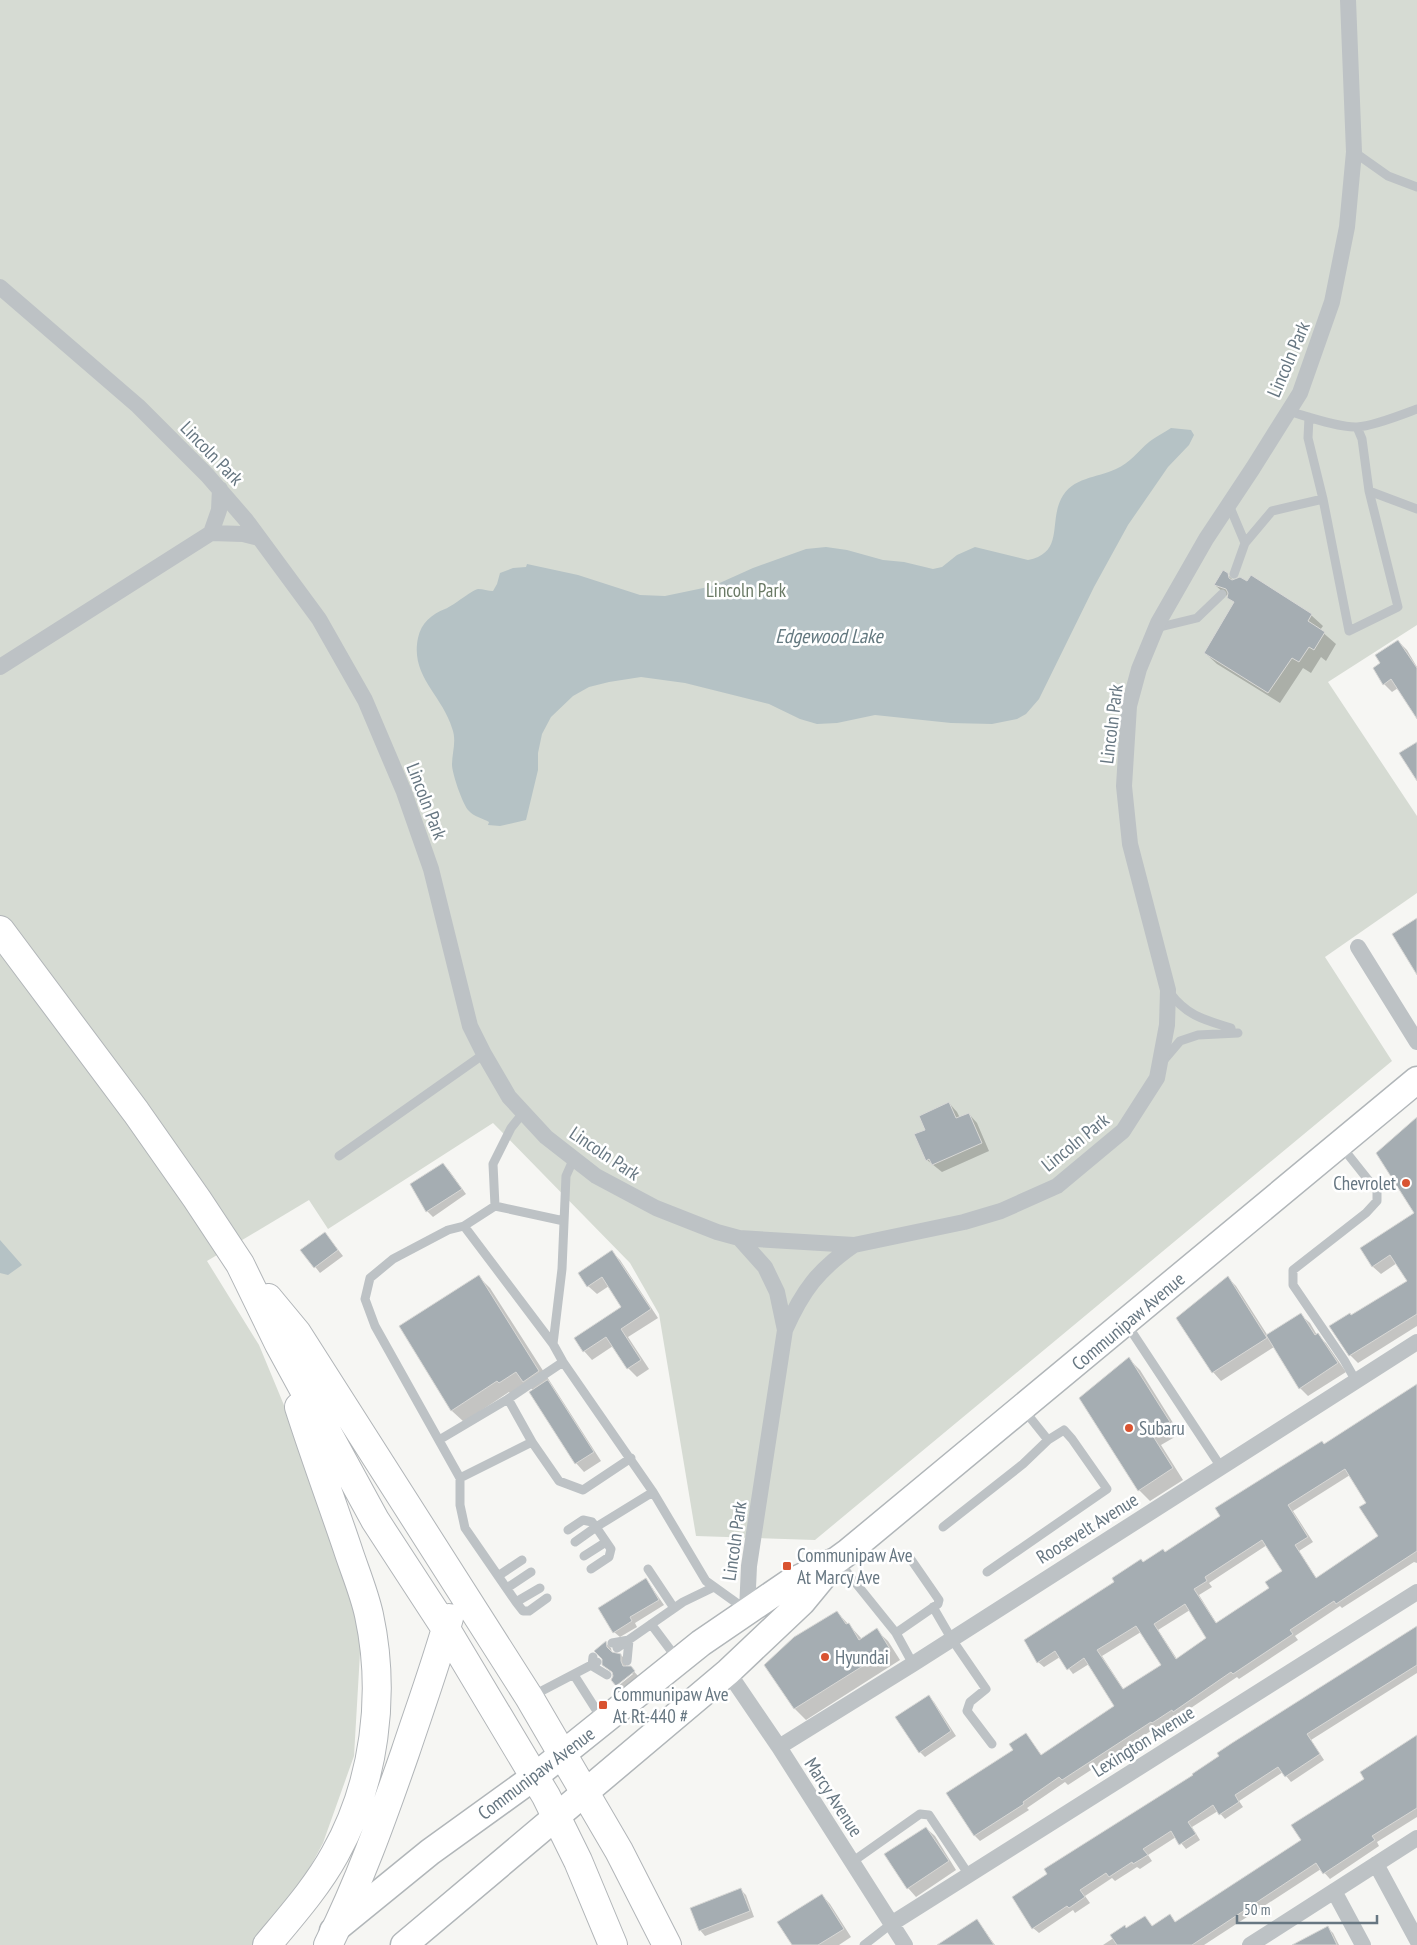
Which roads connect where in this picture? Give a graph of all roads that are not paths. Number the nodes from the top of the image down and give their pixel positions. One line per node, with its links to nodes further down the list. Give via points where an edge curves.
1 (1348, 0): 2 (street, Lincoln Park)
2 (1354, 152): 3 (lane, via 1388,176); 6 (street, Lincoln Park, via 1347,227 1332,302 1300,393)
3 (1417, 187)
4 (0, 287): 9 (street, Lincoln Park, via 138,406)
5 (1417, 409): 8 (lane)
6 (1288, 410): 7 (lane); 12 (street, Lincoln Park)
7 (1309, 417): 8 (lane); 11 (lane, via 1308,438)
8 (1357, 427): 10 (lane, via 1362,439)
9 (220, 489): 14 (street, via 219,510); 15 (street, Lincoln Park)
10 (1369, 491): 11 (lane, via 1398,607 1349,631); 13 (lane)
11 (1323, 499): 16 (lane, via 1272,511)
12 (1228, 505): 16 (lane); 19 (street, Lincoln Park)
13 (1417, 509)
14 (211, 533): 15 (street); 20 (street)
15 (259, 538): 25 (street, Lincoln Park, via 319,619 365,700 404,792 431,869 470,1026)
16 (1245, 543): 17 (lane)
17 (1234, 574)
18 (1222, 594): 19 (lane, via 1197,618)
19 (1156, 628): 23 (street, Lincoln Park, via 1139,669 1130,706 1124,786 1130,844)
20 (0, 667)
21 (0, 930): 37 (highway, via 198,1199)
22 (1358, 946): 24 (street)
23 (1168, 990): 26 (street, Lincoln Park, via 1167,1024); 26 (lane, via 1179,1005 1198,1018 1234,1030 1180,1041)
24 (1417, 1042)
25 (484, 1054): 28 (street, Lincoln Park, via 509,1097); 30 (lane)
26 (1159, 1065): 36 (street, Lincoln Park, via 1157,1078 1123,1131 1058,1186 964,1222)
27 (1417, 1080): 29 (main road, Communipaw Avenue)
28 (523, 1112): 31 (street, Lincoln Park, via 546,1137); 32 (lane, via 510,1128 493,1164)
29 (1340, 1145): 38 (main road, Communipaw Avenue); 44 (lane, via 1377,1191 1377,1201 1293,1270 1293,1284)
30 (339, 1156)
31 (574, 1158): 33 (lane, via 566,1176); 35 (street, Lincoln Park, via 596,1176 656,1208)
32 (495, 1206): 33 (lane); 34 (lane)
33 (564, 1221): 42 (lane)
34 (464, 1226): 42 (lane); 47 (lane, via 448,1230 393,1259 370,1278 365,1299 375,1326)
35 (739, 1238): 36 (street, Lincoln Park); 39 (street, Lincoln Park, via 765,1267 776,1292)
36 (854, 1245): 39 (street, Lincoln Park, via 832,1260 811,1282)
37 (240, 1264): 41 (highway); 68 (highway, via 297,1333)
38 (1126, 1322): 46 (main road, Communipaw Avenue); 51 (lane)
39 (785, 1330): 77 (street, Lincoln Park, via 749,1566)
40 (1417, 1342): 44 (street, Roosevelt Avenue)
41 (279, 1344): 79 (highway, via 375,1520); 106 (highway, via 364,1597 374,1646 376,1698 372,1748 348,1827 320,1878)
42 (553, 1344): 43 (lane)
43 (563, 1362): 45 (lane); 50 (lane)
44 (1356, 1382): 51 (street, Roosevelt Avenue)
45 (508, 1398): 47 (lane); 49 (lane)
46 (1023, 1408): 48 (lane); 62 (main road, Communipaw Avenue)
47 (439, 1440): 52 (lane)
48 (1048, 1440): 55 (lane, via 1023,1464); 66 (lane, via 1064,1430 1107,1489)
49 (532, 1442): 50 (lane, via 559,1481 582,1490); 52 (lane)
50 (630, 1458): 53 (lane)
51 (1221, 1467): 81 (street, Roosevelt Avenue)
52 (460, 1478): 67 (lane, via 460,1505 465,1528)
53 (653, 1492): 54 (lane); 69 (lane, via 706,1581)
54 (596, 1527): 56 (lane, via 592,1522 583,1520); 57 (lane); 58 (lane)
55 (943, 1527)
56 (568, 1530)
57 (575, 1542)
58 (606, 1542): 59 (lane); 63 (lane, via 610,1549 608,1557)
59 (584, 1556)
60 (910, 1558): 75 (lane, via 939,1600)
61 (522, 1560): 67 (lane)
62 (837, 1560): 77 (main road, Communipaw Avenue, via 789,1583); 80 (lane); 87 (main road, Communipaw Avenue, via 802,1602)
63 (591, 1569)
64 (648, 1569): 76 (lane)
65 (531, 1572): 70 (lane)
66 (986, 1572)
67 (498, 1576): 70 (lane)
68 (458, 1586): 79 (highway); 90 (highway)
69 (714, 1587): 76 (lane); 77 (lane)
70 (507, 1588): 74 (lane)
71 (540, 1588): 74 (lane)
72 (1417, 1592): 101 (street, Lexington Avenue)
73 (547, 1598): 74 (lane, via 529,1611 523,1611)
74 (516, 1602)
75 (933, 1607): 80 (lane); 81 (lane)
76 (674, 1608): 78 (lane)
77 (747, 1610): 85 (main road, Communipaw Avenue)
78 (652, 1624): 82 (lane); 85 (lane)
79 (446, 1629): 95 (highway); 104 (highway, via 380,1825)
80 (896, 1633): 86 (lane)
81 (951, 1638): 86 (street, Roosevelt Avenue); 92 (lane, via 986,1689 970,1702 966,1711)
82 (628, 1640): 83 (lane); 84 (lane)
83 (615, 1646)
84 (627, 1661)
85 (678, 1661): 91 (main road, Communipaw Avenue)
86 (913, 1664): 93 (street, Roosevelt Avenue)
87 (728, 1672): 93 (street, Marcy Avenue); 96 (main road, Communipaw Avenue)
88 (574, 1675): 89 (lane, via 594,1662); 90 (lane); 91 (lane)
89 (607, 1675)
90 (529, 1697): 94 (highway)
91 (603, 1721): 94 (main road, Communipaw Avenue)
92 (992, 1744)
93 (779, 1747): 99 (street, Marcy Avenue)
94 (563, 1753): 95 (main road, Communipaw Avenue); 96 (highway)
95 (534, 1776): 97 (highway); 104 (main road, Communipaw Avenue, via 424,1857)
96 (585, 1791): 97 (main road, Communipaw Avenue); 110 (highway)
97 (557, 1816): 108 (main road, Communipaw Avenue); 109 (highway)
98 (1417, 1838): 100 (street)
99 (852, 1862): 101 (lane, via 920,1814 929,1815); 103 (street, Marcy Avenue)
100 (1376, 1864): 102 (street); 105 (street)
101 (969, 1875): 103 (street, Lexington Avenue)
102 (1334, 1891): 113 (street); 114 (street)
103 (891, 1924): 111 (lane); 112 (street, Marcy Avenue)
104 (333, 1936): 107 (main road, Communipaw Avenue)
105 (1417, 1940)
106 (267, 1945)
107 (315, 1945)
108 (404, 1945)
109 (613, 1945)
110 (667, 1945)
111 (864, 1945)
112 (905, 1945)
113 (1250, 1945)
114 (1362, 1945)

